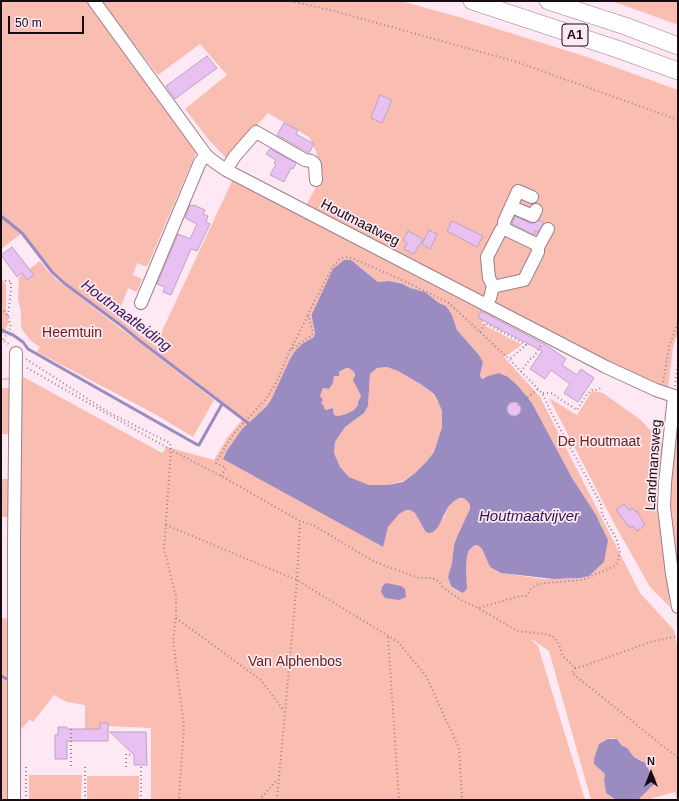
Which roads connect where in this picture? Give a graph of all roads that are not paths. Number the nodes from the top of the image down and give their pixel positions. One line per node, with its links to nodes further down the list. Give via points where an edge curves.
1 (94, 1): 6 (street, Houtmaatweg)
2 (472, 1): 5 (highway, A1)
3 (548, 1): 4 (highway, A1)
4 (678, 46)
5 (678, 71)
6 (206, 155): 7 (street, Houtmaatweg); 16 (street, via 200,162)
7 (226, 170): 8 (street, via 256,132 311,161 315,165); 17 (street, Houtmaatweg)
8 (316, 180)
9 (532, 197): 10 (street, via 518,191)
10 (512, 207): 11 (street, via 533,216); 12 (street, via 504,222)
11 (536, 210)
12 (504, 229): 14 (street); 15 (street, via 498,233 487,257 489,278)
13 (548, 229): 14 (street)
14 (538, 247): 15 (street, via 524,280)
15 (493, 286): 17 (street)
16 (141, 303)
17 (486, 305): 19 (street, Houtmaatweg, via 612,370 661,393)
18 (16, 353): 21 (street)
19 (674, 396): 20 (street, Landmansweg, via 664,507)
20 (678, 607)
21 (14, 800)

